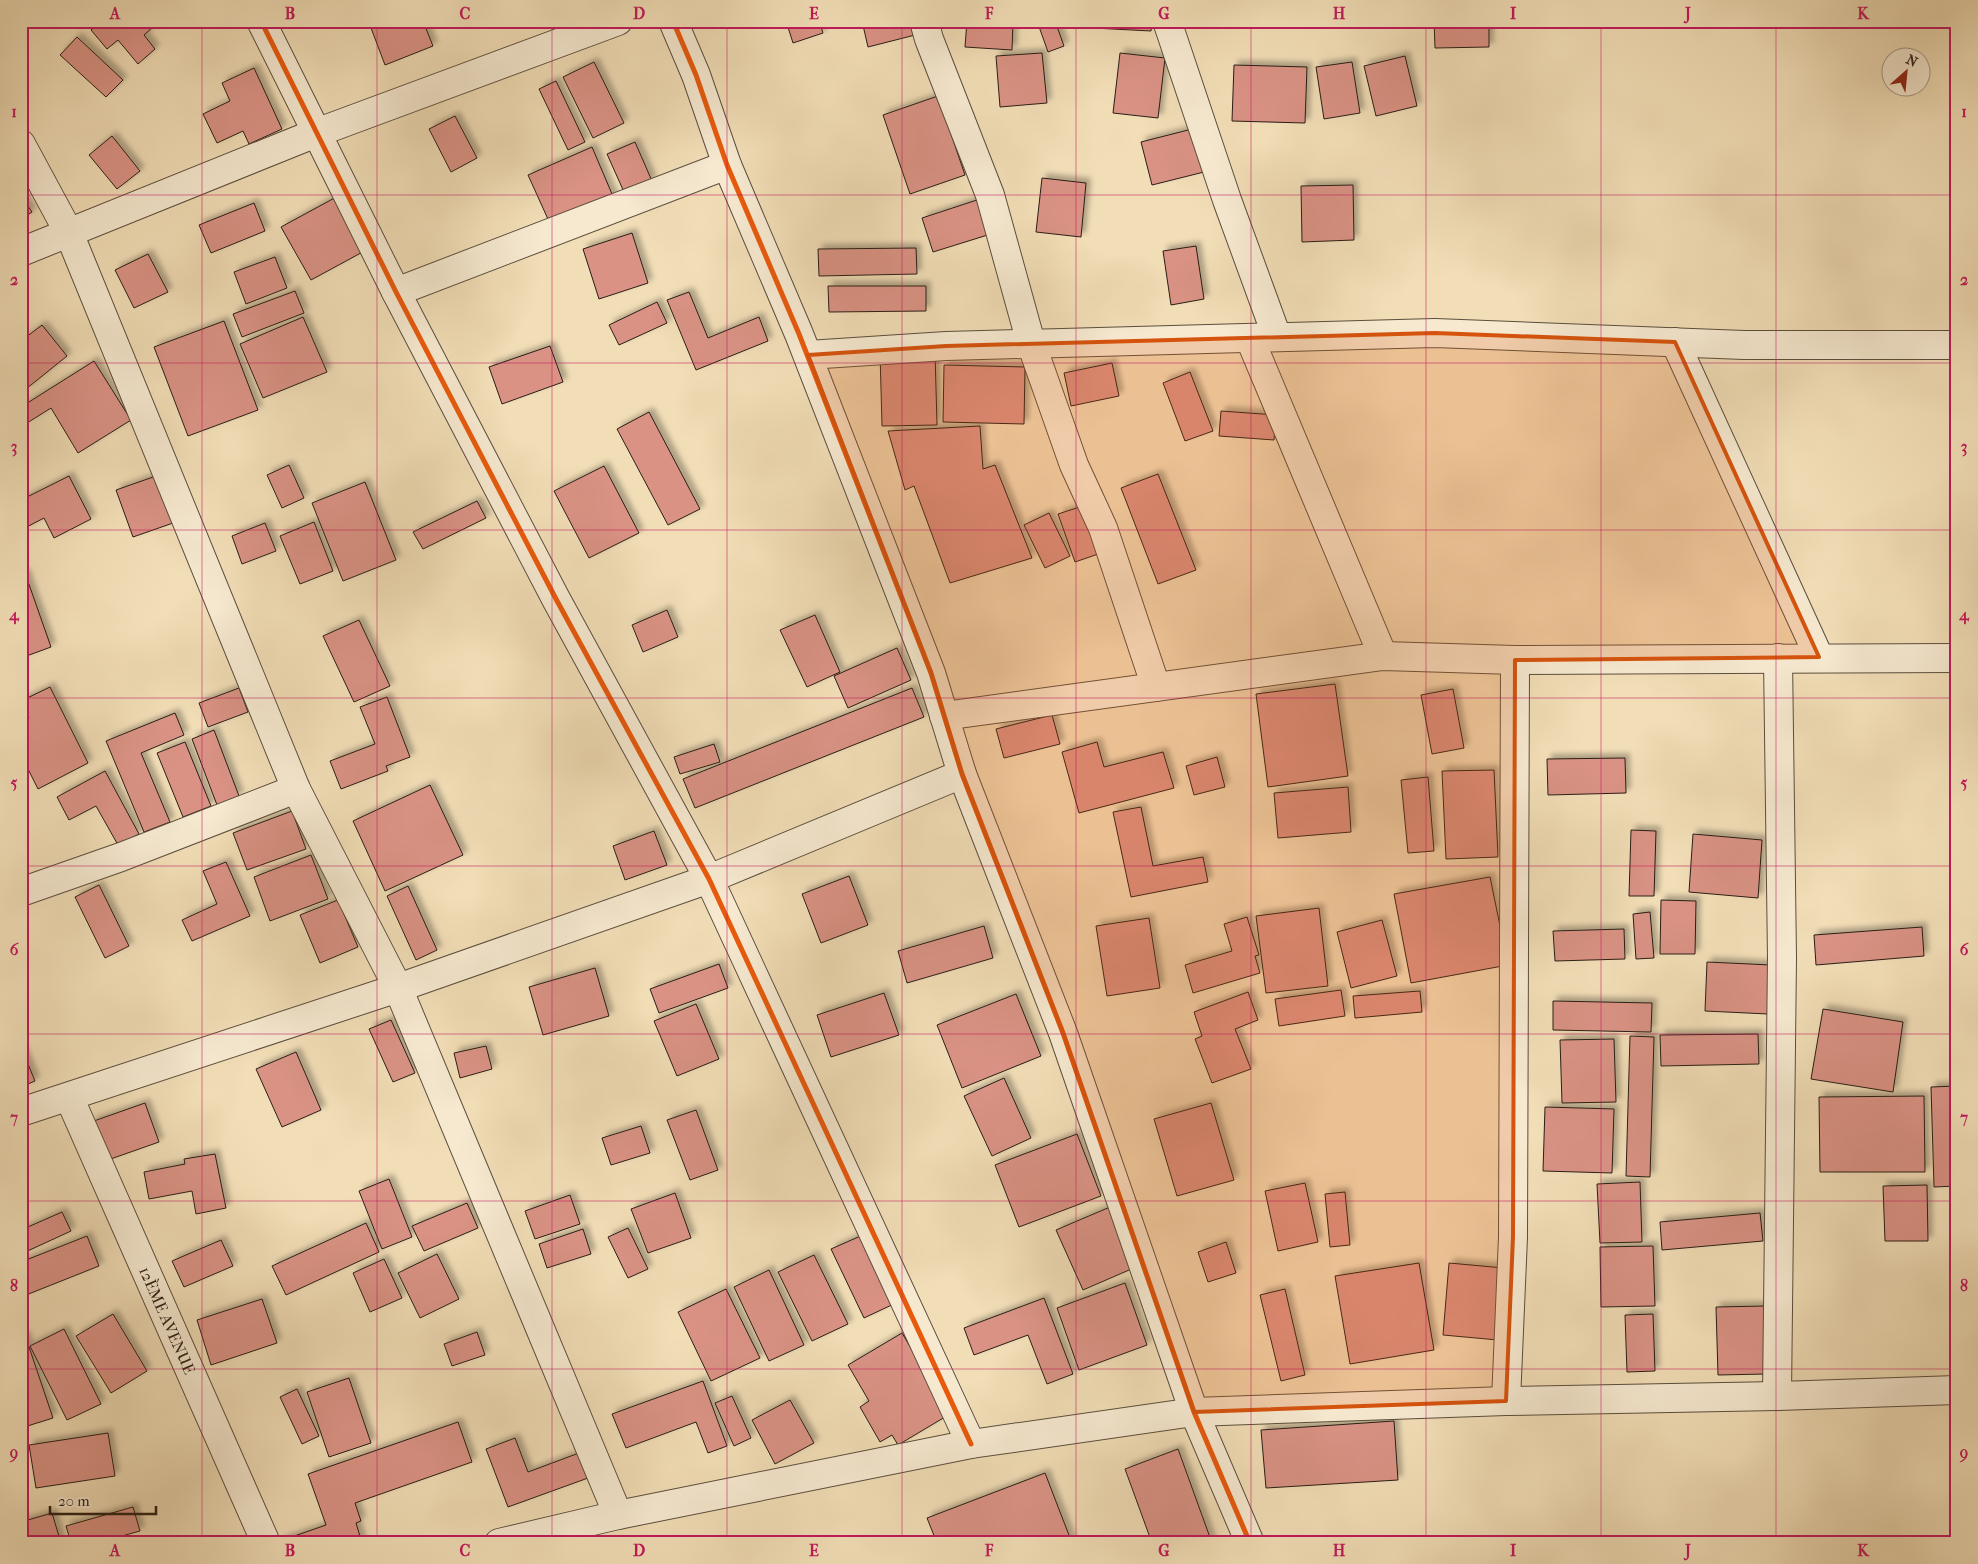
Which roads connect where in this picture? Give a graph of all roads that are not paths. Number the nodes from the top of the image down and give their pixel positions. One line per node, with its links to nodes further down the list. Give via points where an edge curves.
1 (261, 21): 6 (street)
2 (618, 21): 6 (street)
3 (673, 21): 8 (street, via 696,75)
4 (924, 21): 15 (street, via 990,195)
5 (1167, 21): 12 (street)
6 (316, 133): 9 (street); 11 (street)
7 (21, 144): 9 (street)
8 (727, 165): 11 (street); 17 (street)
9 (69, 233): 10 (street); 26 (street)
10 (21, 252)
11 (396, 292): 27 (street, via 556,599)
12 (1277, 337): 13 (street); 14 (street, via 1435,333)
13 (1250, 339): 15 (street); 18 (street)
14 (1675, 342): 16 (street); 19 (street)
15 (1032, 344): 17 (street); 23 (street, via 1074,465 1103,528)
16 (1957, 345)
17 (808, 355): 24 (street, via 931,673)
18 (1383, 656): 22 (street); 23 (street)
19 (1819, 657): 20 (street); 21 (street)
20 (1778, 658): 22 (street); 33 (street, via 1782,958)
21 (1957, 658)
22 (1515, 660): 34 (street, via 1513,1237)
23 (1156, 686): 24 (street)
24 (944, 716): 25 (street)
25 (962, 774): 27 (street); 35 (street, via 1063,1033)
26 (296, 789): 28 (street, via 122,857); 29 (street)
27 (709, 879): 29 (street); 36 (street)
28 (21, 892)
29 (398, 988): 30 (street); 37 (street)
30 (69, 1097): 31 (street); 38 (street, 12ÈME AVENUE)
31 (21, 1112)
32 (1957, 1390): 33 (street)
33 (1777, 1396): 34 (street)
34 (1506, 1401): 35 (street)
35 (1194, 1412): 36 (street); 40 (street)
36 (972, 1444): 37 (street)
37 (618, 1515): 39 (street)
38 (266, 1543)
39 (499, 1543)
40 (1250, 1543)

